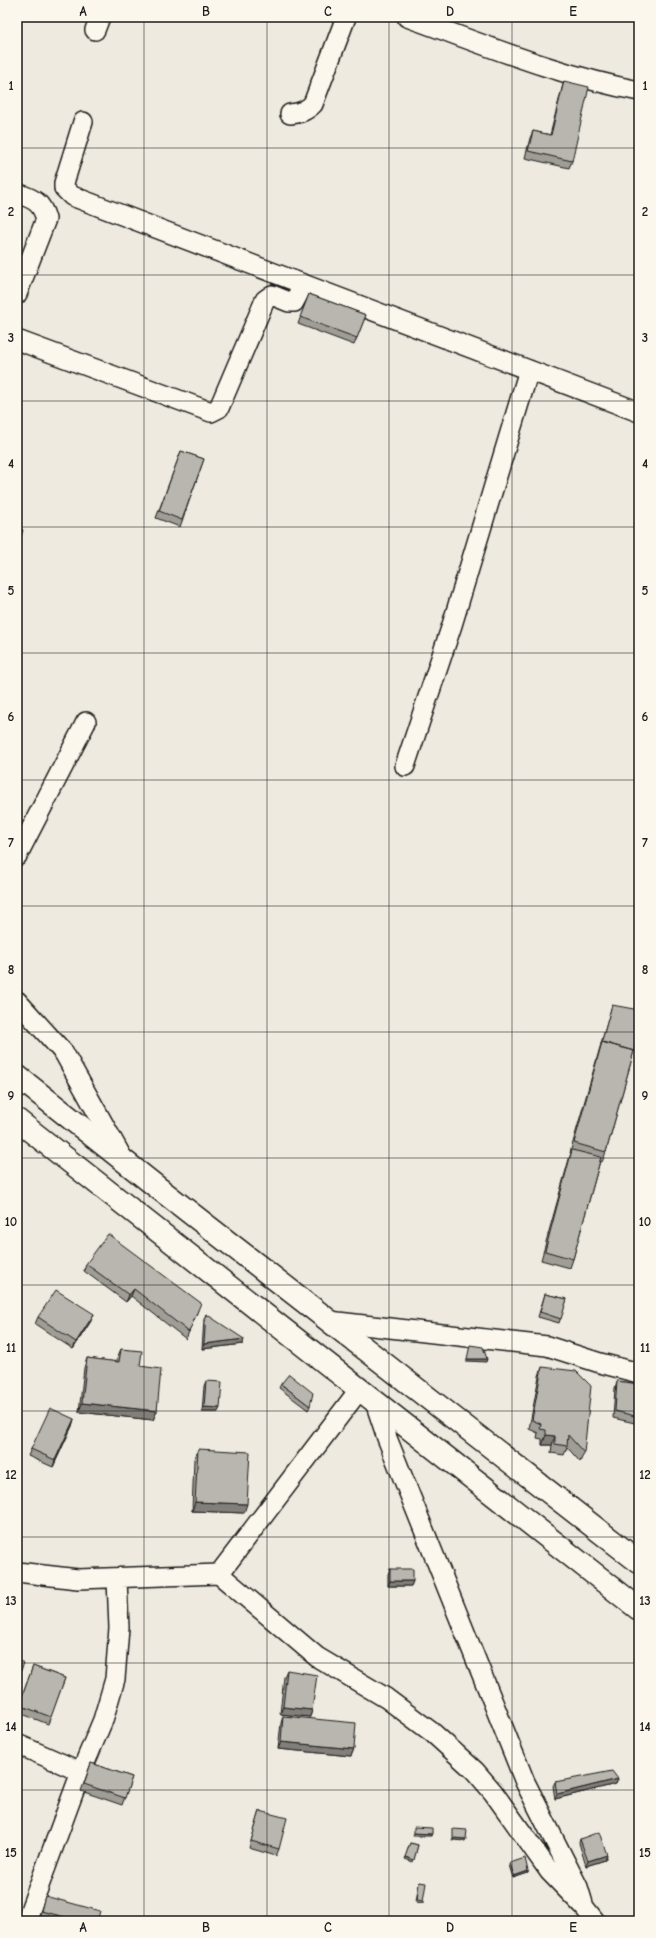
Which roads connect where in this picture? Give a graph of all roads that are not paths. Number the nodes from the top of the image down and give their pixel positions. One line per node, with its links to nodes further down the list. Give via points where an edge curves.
1 (346, 17): 4 (street, via 314,104 308,110)
2 (407, 17): 3 (street, via 552,67)
3 (639, 91)
4 (290, 114)
5 (83, 122): 7 (street, via 64,183 64,188 72,196)
6 (17, 193): 8 (street, via 31,198 43,207 46,219)
7 (303, 284): 9 (street, via 294,302 272,295 265,300 219,408 211,412); 10 (street)
8 (17, 294)
9 (17, 340)
10 (529, 370): 11 (street); 13 (street, via 452,625)
11 (639, 412)
12 (86, 722): 14 (street)
13 (405, 766)
14 (17, 856)
15 (17, 1001): 18 (street, via 64,1054)
16 (17, 1076): 18 (main road)
17 (17, 1120): 20 (main road)
18 (124, 1162): 19 (main road)
19 (157, 1187): 20 (main road); 21 (main road)
20 (136, 1212): 23 (main road)
21 (330, 1321): 22 (street, via 547,1346); 24 (main road)
22 (639, 1373)
23 (367, 1396): 26 (street); 28 (main road); 31 (street, via 387,1438 525,1782)
24 (639, 1562)
25 (17, 1572): 27 (street, via 78,1580)
26 (219, 1574): 27 (street); 31 (street, via 318,1657 386,1698 433,1733 475,1771 550,1872)
27 (117, 1579): 30 (street, via 119,1628 115,1679 103,1720)
28 (639, 1609)
29 (17, 1744): 30 (street)
30 (82, 1772): 32 (street)
31 (589, 1914)
32 (26, 1921)

